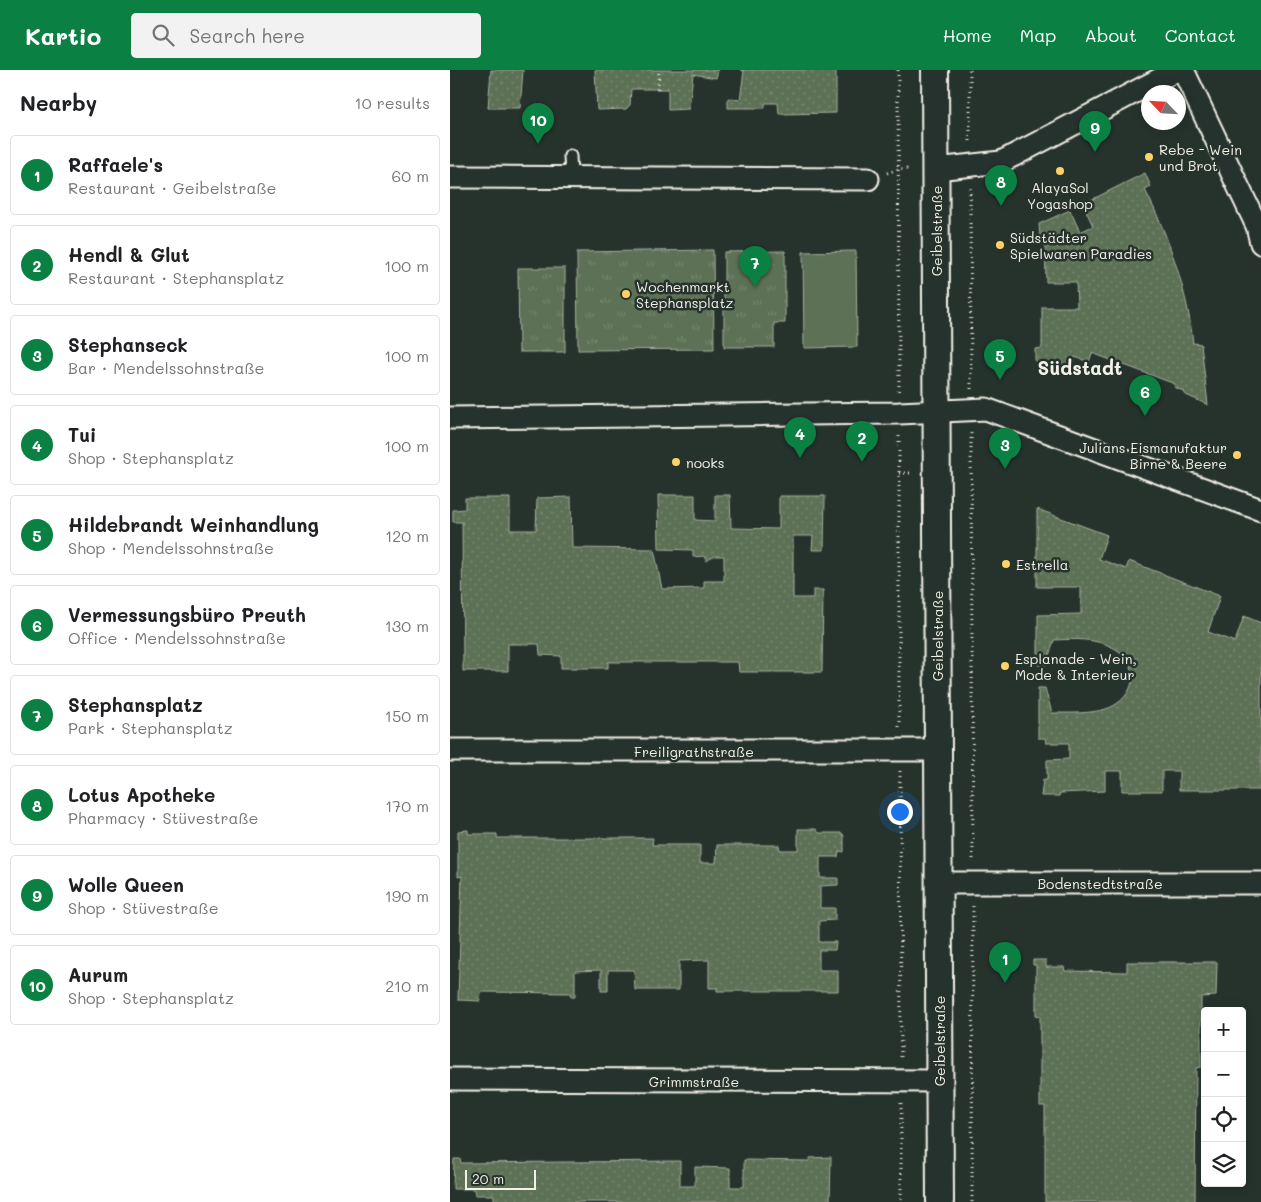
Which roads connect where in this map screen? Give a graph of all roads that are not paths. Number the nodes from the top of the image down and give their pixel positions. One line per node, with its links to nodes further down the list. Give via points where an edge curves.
1 (935, 70): 4 (street, Geibelstraße)
2 (1177, 70): 4 (street, via 1001,162)
3 (1182, 70): 7 (street, via 1257,226)
4 (936, 169): 8 (street, Geibelstraße)
5 (450, 178): 6 (street, via 571,166)
6 (868, 179)
7 (1261, 243)
8 (936, 412): 9 (street); 10 (street, via 986,410); 12 (street, Geibelstraße)
9 (450, 418)
10 (1261, 510)
11 (450, 750): 12 (street, Freiligrathstraße)
12 (938, 750): 13 (street, Geibelstraße)
13 (938, 883): 14 (street, Bodenstedtstraße); 16 (street, Geibelstraße)
14 (1261, 883)
15 (450, 1079): 16 (street, Grimmstraße)
16 (939, 1081): 17 (street, Geibelstraße)
17 (940, 1202)

